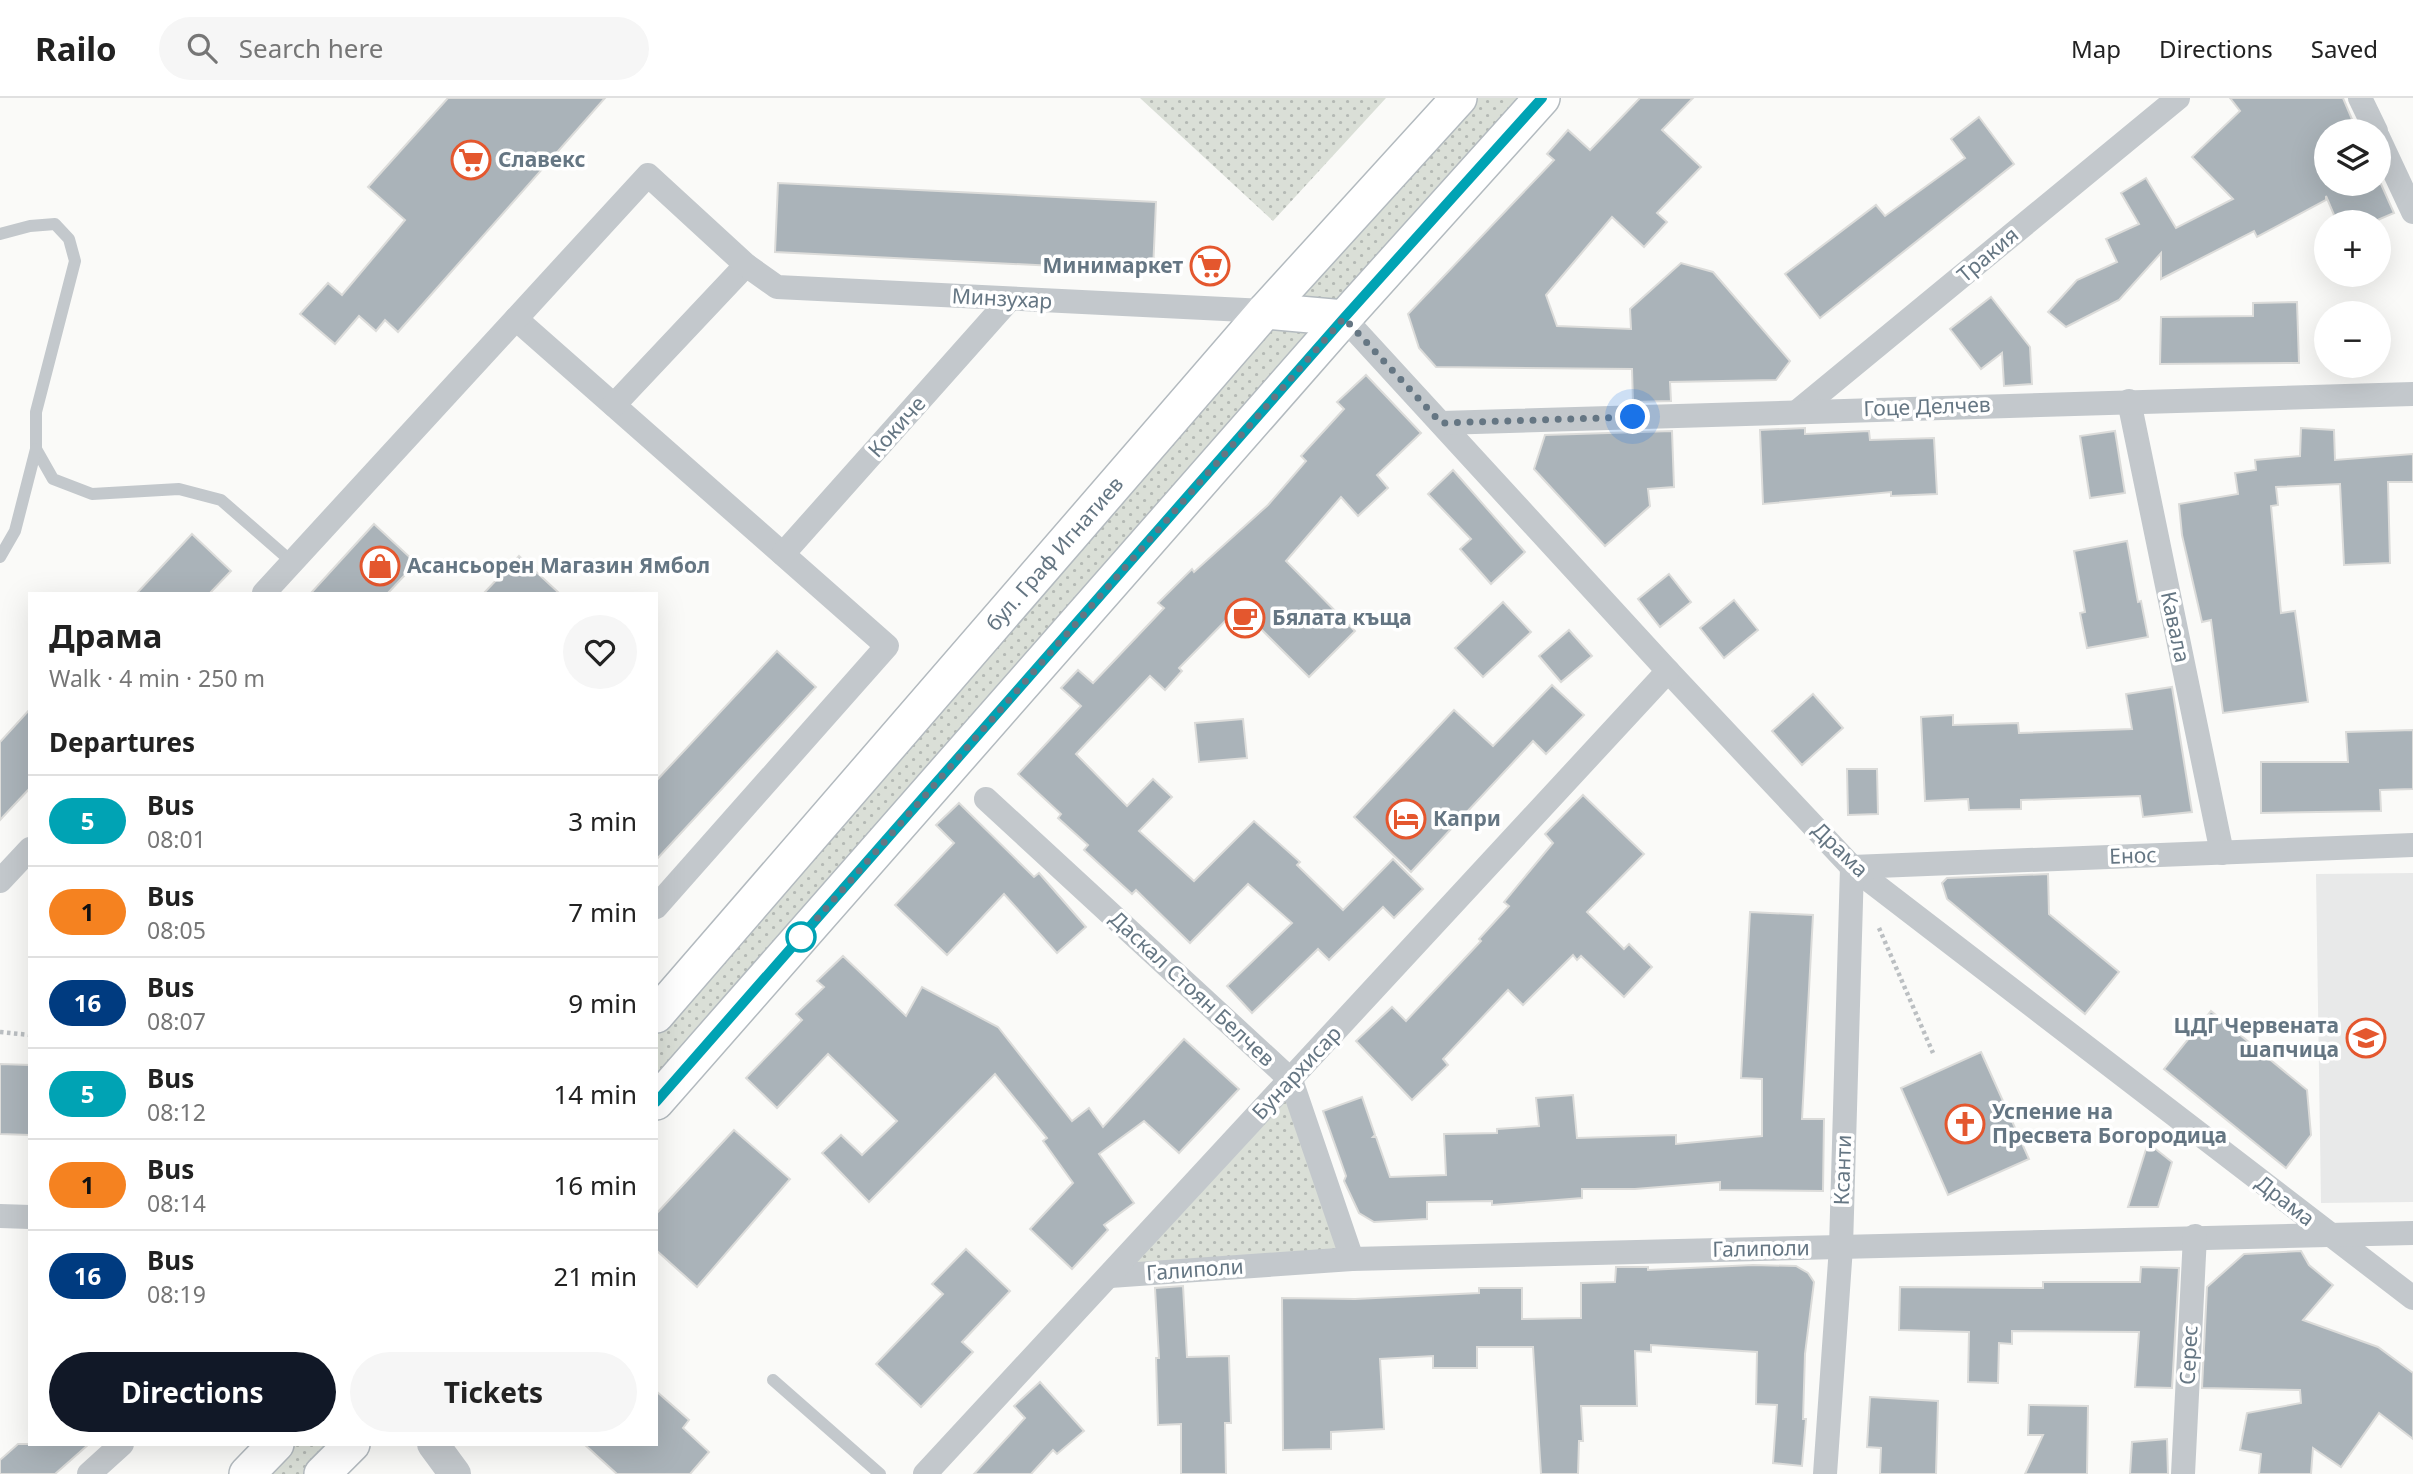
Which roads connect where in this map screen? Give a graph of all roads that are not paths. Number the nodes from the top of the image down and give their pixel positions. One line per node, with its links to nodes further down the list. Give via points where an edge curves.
1 (1459, 98): 11 (main road, бул. Граф Игнатиев)
2 (1542, 98): 13 (main road)
3 (2178, 98): 17 (street, Тракия)
4 (2360, 98): 5 (street)
5 (2370, 119)
6 (2391, 165): 7 (street)
7 (2413, 212)
8 (0, 234): 19 (lane, via 55,224 69,239 75,261 36,412)
9 (747, 265): 10 (street, Минзухар, via 777,288); 12 (street, Минзухар, via 648,175); 16 (street)
10 (1010, 299): 11 (street, Минзухар); 20 (street, Кокиче)
11 (1265, 312): 13 (main road); 32 (main road, бул. Граф Игнатиев)
12 (516, 318): 16 (street); 22 (street)
13 (1344, 318): 18 (street, Драма); 34 (main road)
14 (2413, 394): 15 (street, Гоце Делчев)
15 (2129, 401): 17 (street, Гоце Делчев); 28 (street, Кавала)
16 (614, 405): 20 (street)
17 (1798, 411): 18 (street, Гоце Делчев)
18 (1441, 423): 24 (street, Драма)
19 (36, 449): 21 (lane, via 15,531); 22 (lane, via 52,479 92,494 179,489 221,500)
20 (783, 554): 31 (street, via 887,646)
21 (0, 556)
22 (292, 562): 23 (street)
23 (265, 592)
24 (1668, 671): 29 (street, Драма); 33 (street, Бунархисар)
25 (986, 799): 33 (street, Даскал Стоян Белчев)
26 (2413, 845): 28 (street, Енос)
27 (28, 851): 30 (street)
28 (2222, 853): 29 (street, Енос)
29 (1853, 866): 38 (street, Драма); 40 (street, Ксанти)
30 (0, 881)
31 (658, 905)
32 (658, 1013)
33 (1291, 1080): 41 (street, Даскал Стоян Белчев); 42 (street, Бунархисар)
34 (658, 1100)
35 (0, 1216): 36 (street)
36 (28, 1217)
37 (2413, 1233): 38 (street, Галиполи)
38 (2326, 1234): 39 (street, Галиполи); 43 (street, Драма)
39 (2195, 1236): 40 (street, Галиполи); 56 (street, Серес)
40 (1840, 1247): 41 (street, Галиполи); 55 (street, Ксанти)
41 (1352, 1259): 42 (street, Галиполи)
42 (1110, 1276): 54 (street, Бунархисар)
43 (2413, 1298)
44 (773, 1380): 53 (lane)
45 (120, 1446): 49 (street)
46 (274, 1446): 50 (main road)
47 (350, 1446): 51 (main road)
48 (434, 1446): 52 (street)
49 (89, 1474)
50 (247, 1474)
51 (322, 1474)
52 (455, 1474)
53 (880, 1474)
54 (925, 1474)
55 (1825, 1474)
56 (2183, 1474)

